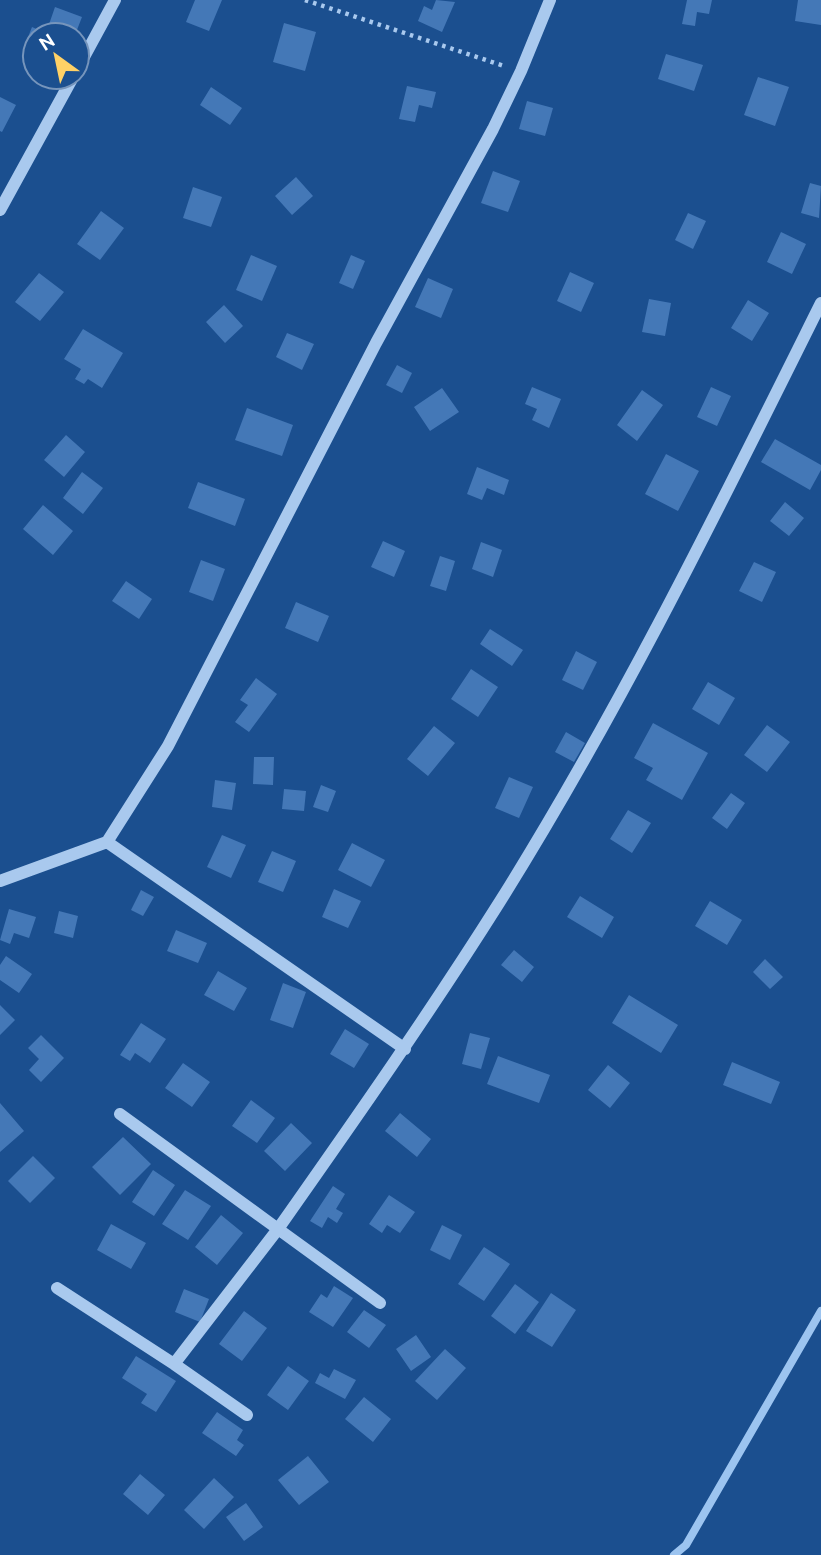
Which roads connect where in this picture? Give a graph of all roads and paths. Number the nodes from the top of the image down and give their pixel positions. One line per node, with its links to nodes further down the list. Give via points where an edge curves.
1 (115, 0): 4 (street)
2 (305, 0): 5 (path)
3 (550, 0): 5 (street)
4 (91, 44)
5 (521, 71): 9 (street, via 168,746)
6 (65, 91): 7 (street)
7 (0, 210)
8 (821, 303): 11 (street, via 665,615 500,901)
9 (107, 842): 10 (street); 11 (street)
10 (0, 881)
11 (405, 1048): 13 (street)
12 (120, 1114): 13 (street)
13 (278, 1229): 15 (street); 16 (street)
14 (57, 1288): 16 (street)
15 (380, 1303)
16 (174, 1364): 17 (street)
17 (247, 1415)

